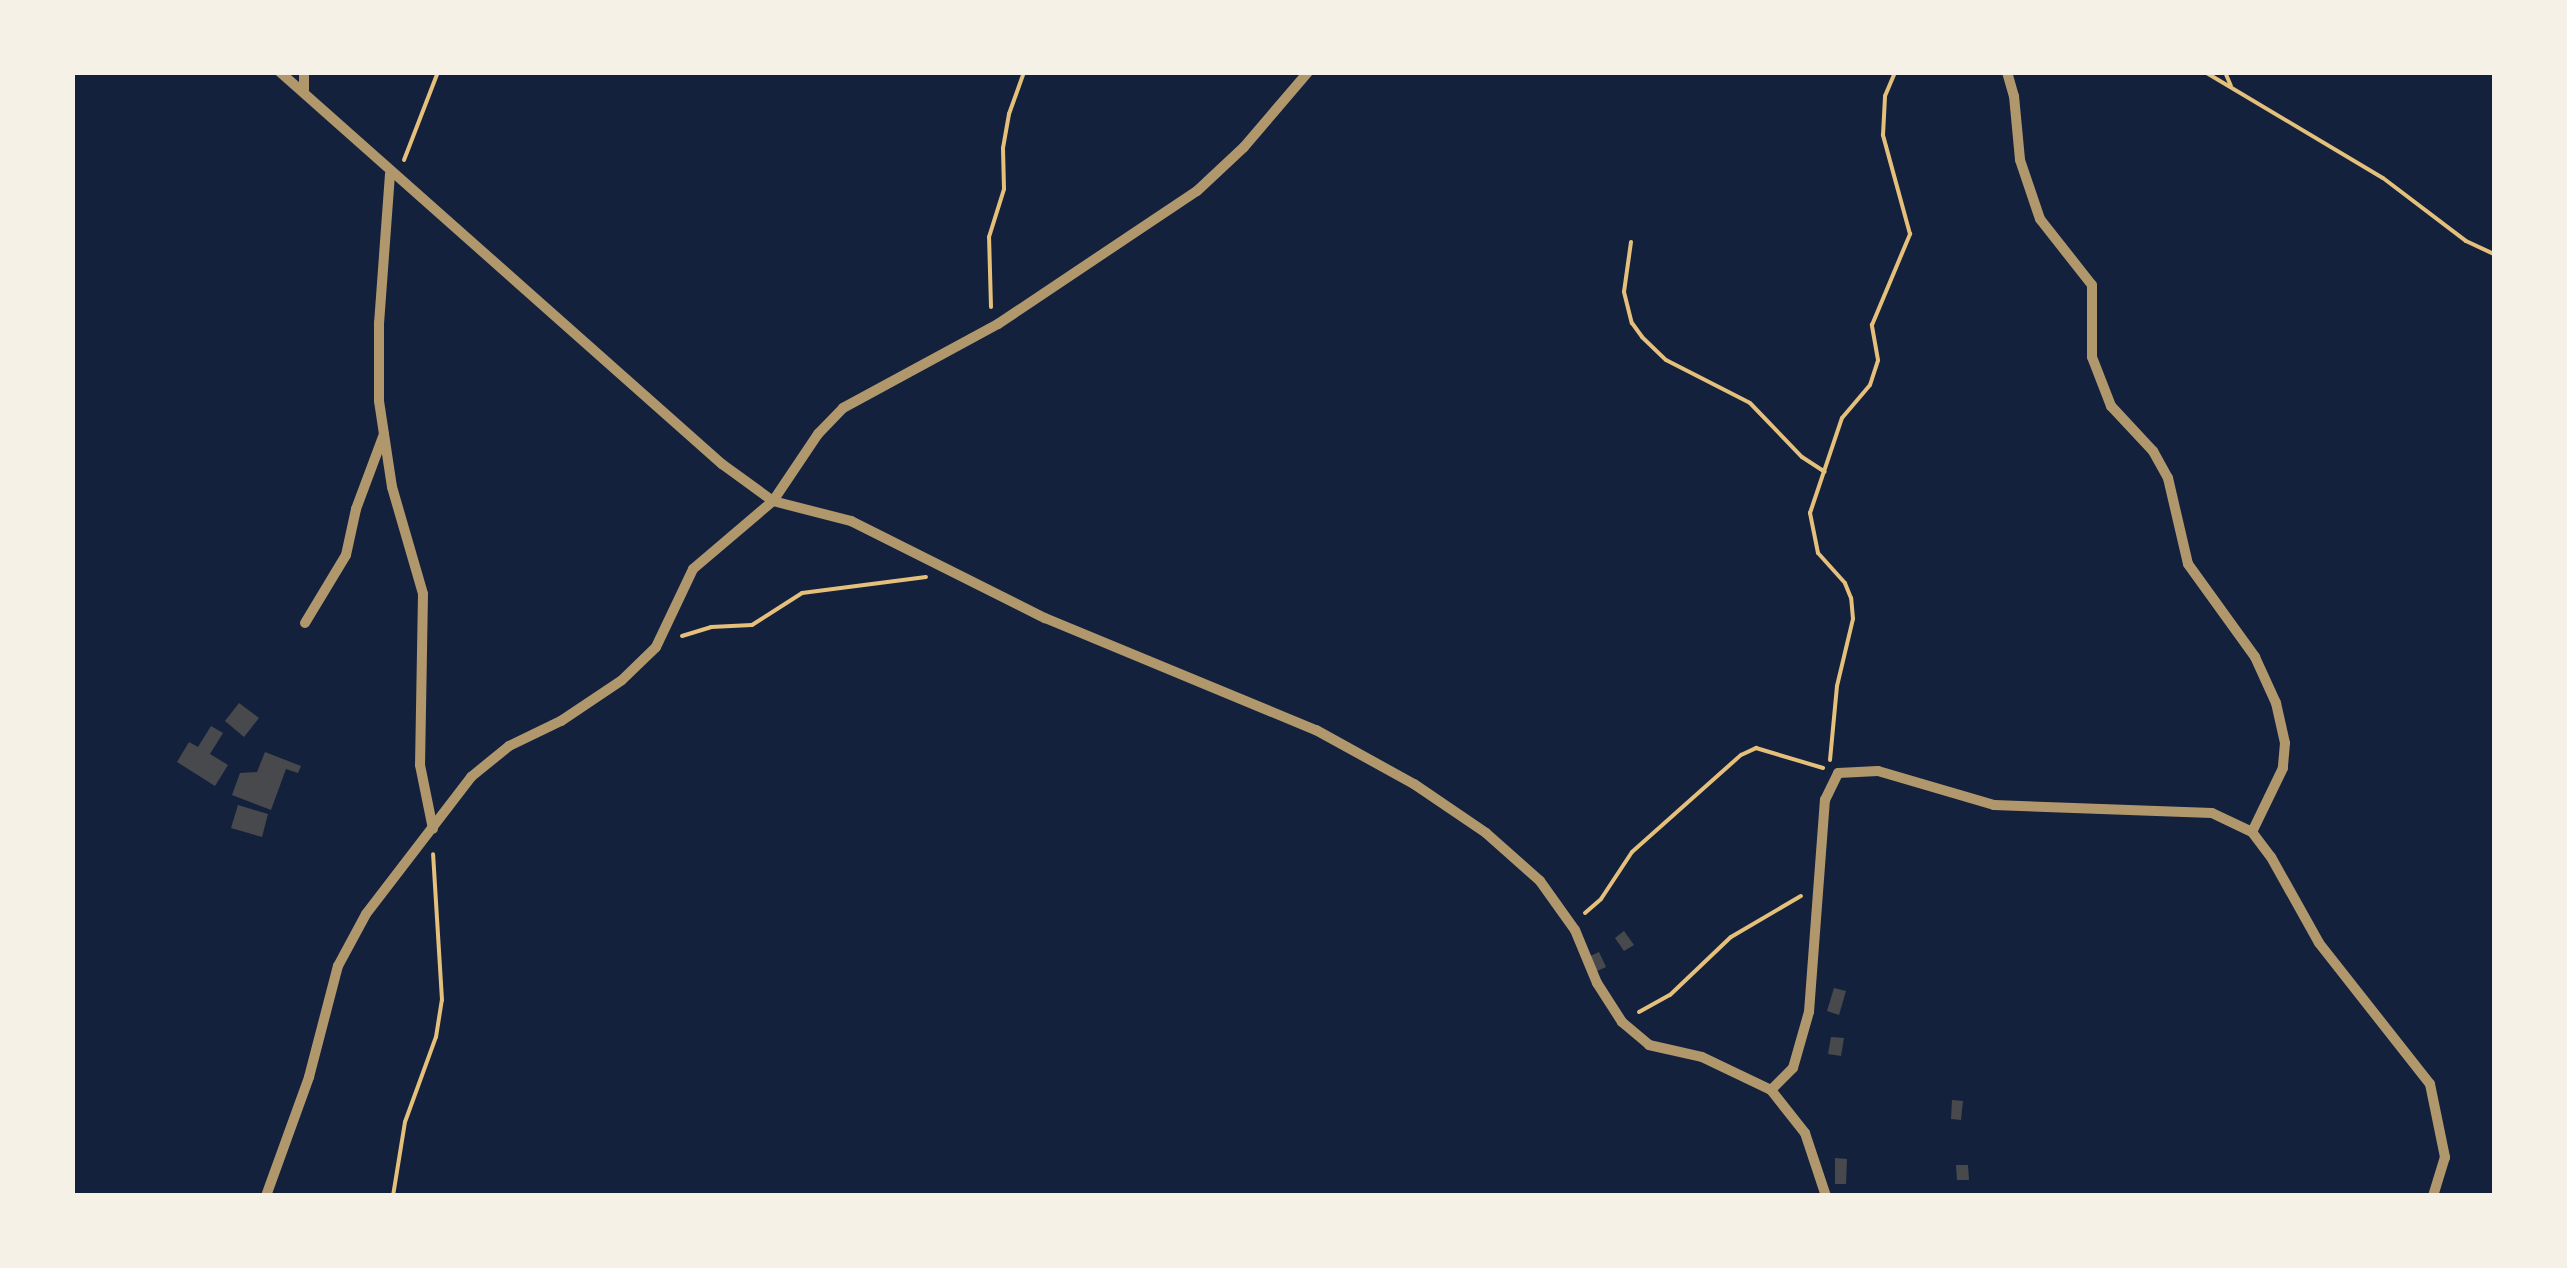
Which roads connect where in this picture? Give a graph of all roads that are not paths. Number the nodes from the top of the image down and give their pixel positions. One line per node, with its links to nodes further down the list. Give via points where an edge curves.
1 (280, 72): 5 (street)
2 (304, 72): 5 (street)
3 (1308, 72): 8 (street, via 1196,191 992,328 843,408)
4 (2007, 72): 11 (street, via 2020,160 2040,220 2092,286 2092,356 2110,406 2152,450 2168,478 2188,564 2255,657 2276,703 2286,743 2283,768)
5 (304, 90): 6 (street)
6 (393, 176): 7 (street, via 379,322); 8 (street, via 722,464)
7 (384, 434): 9 (street, via 346,555); 10 (street, via 423,594 420,766)
8 (773, 501): 10 (street, via 693,568 656,648 622,680 471,776); 12 (street, via 850,521 1045,618 1316,730 1414,784 1486,832 1540,881 1575,930 1622,1022 1649,1045 1702,1056)
9 (305, 623)
10 (432, 830): 13 (street, via 366,914 338,966)
11 (2252, 832): 12 (street, via 2212,813 1994,805 1878,771 1838,773 1828,790 1809,1012 1793,1068); 15 (street, via 2319,943 2430,1084 2446,1157)
12 (1771, 1090): 14 (street, via 1805,1133)
13 (266, 1196)
14 (1826, 1196)
15 (2433, 1196)

